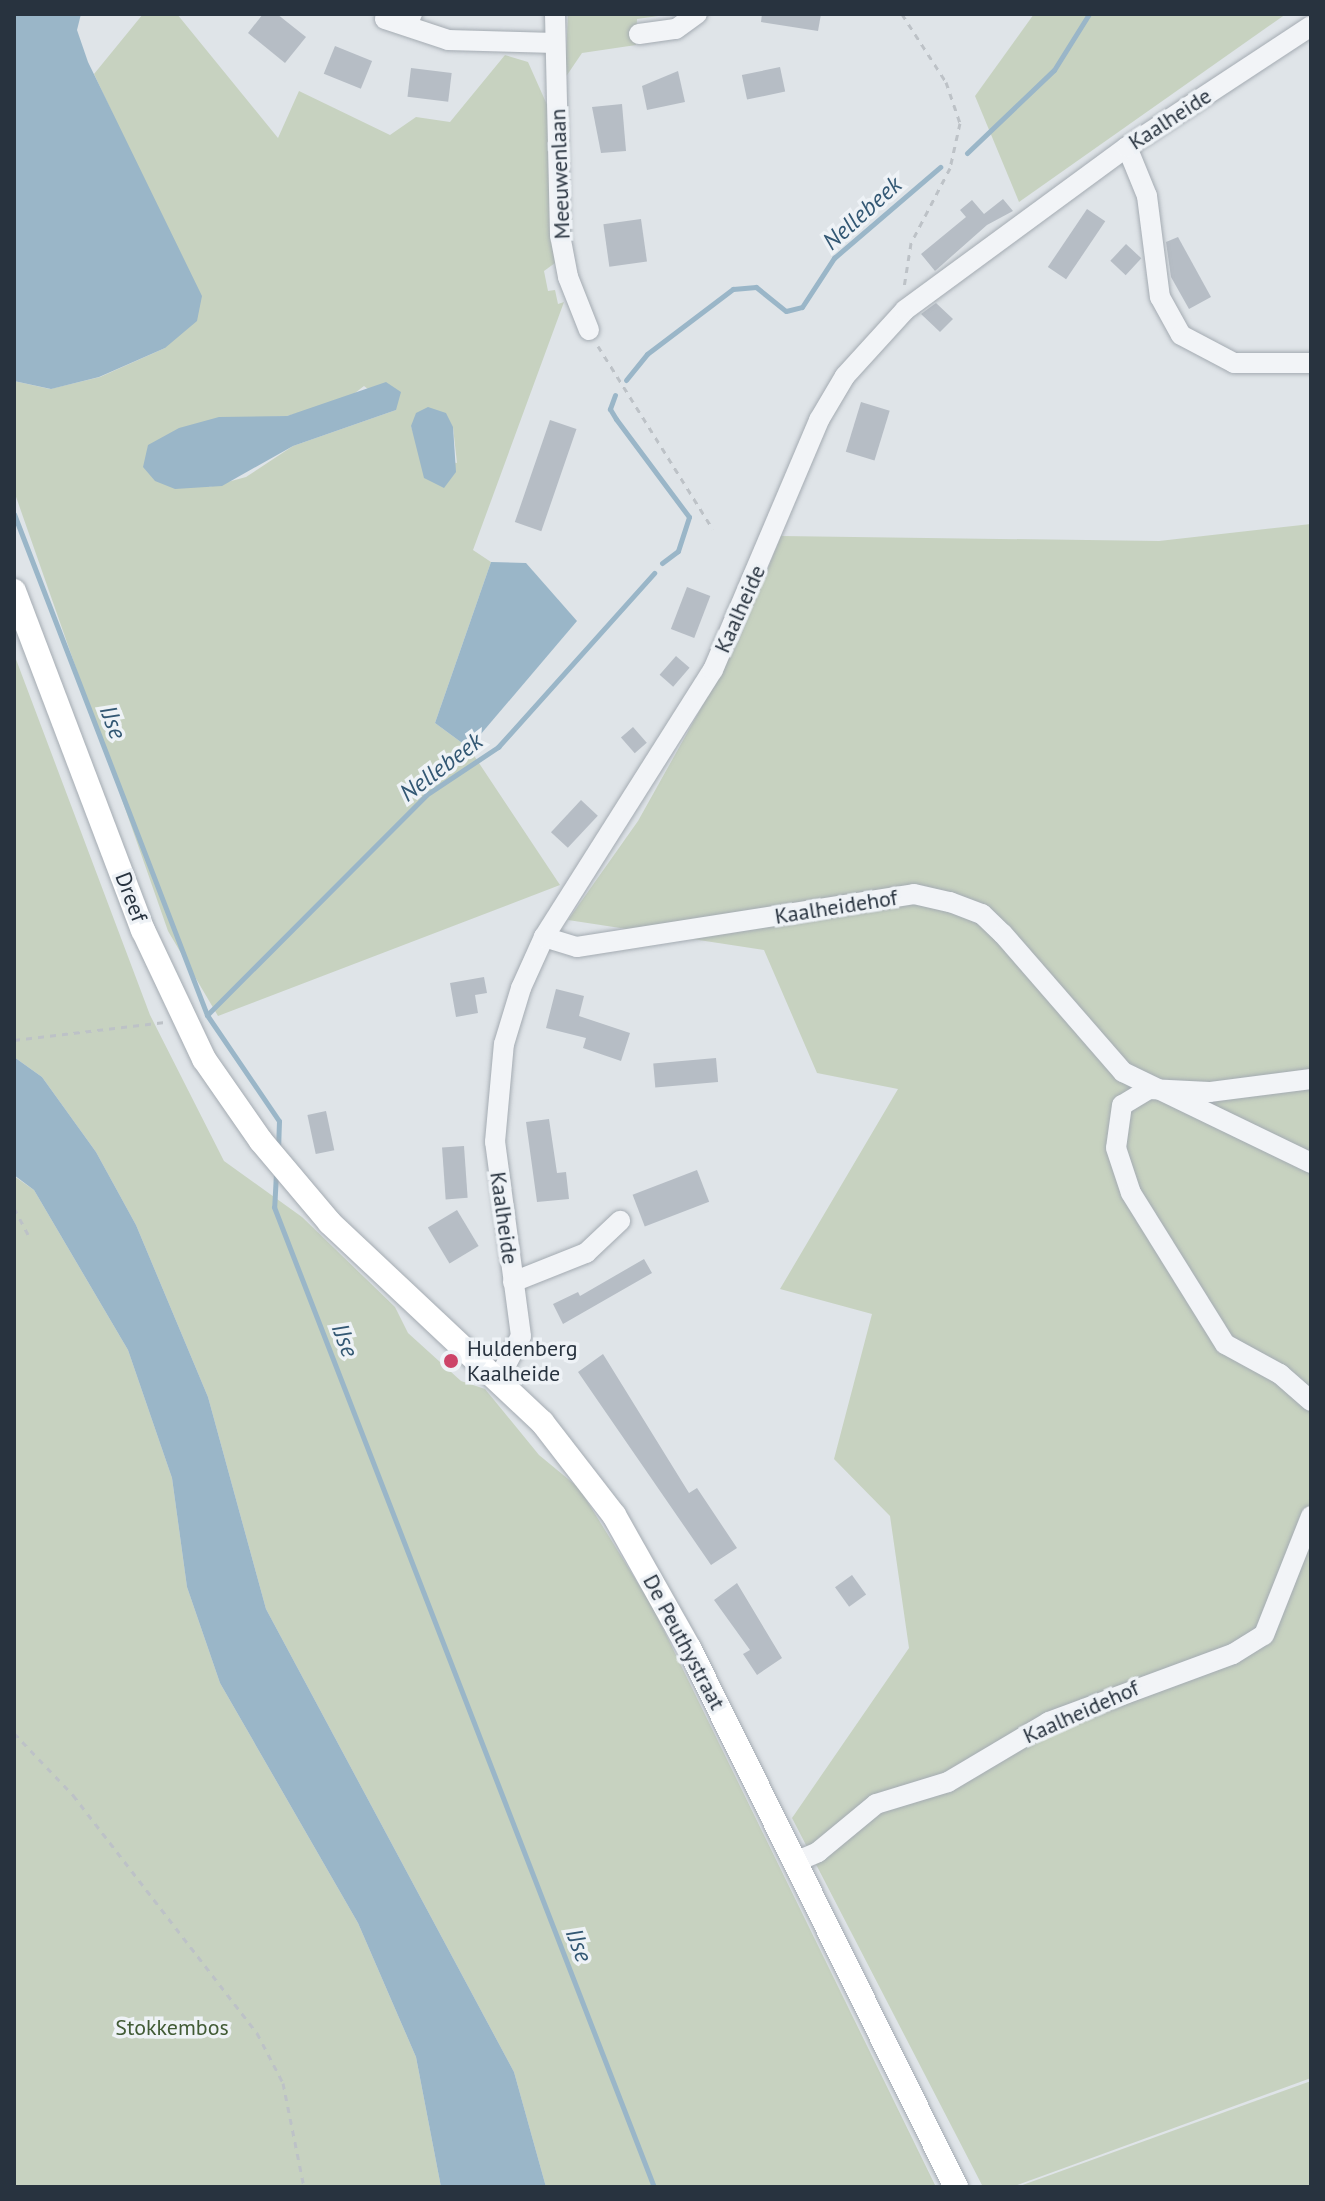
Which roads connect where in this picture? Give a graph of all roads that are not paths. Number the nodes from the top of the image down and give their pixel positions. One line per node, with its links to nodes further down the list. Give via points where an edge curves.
1 (412, 14): 4 (street)
2 (555, 14): 7 (street, Meeuwenlaan)
3 (697, 14): 6 (street, via 676,29)
4 (379, 16): 7 (street, via 448,40)
5 (1311, 26): 8 (street, Kaalheide)
6 (639, 34)
7 (555, 43): 9 (street, Meeuwenlaan, via 560,235 568,277)
8 (1127, 147): 10 (street, via 1147,196 1160,297 1181,335 1234,363); 12 (street, Kaalheide, via 905,310 860,357 819,420 713,670)
9 (589, 330)
10 (1311, 363)
11 (14, 591): 16 (main road, Dreef, via 180,1015 261,1141)
12 (544, 937): 14 (street, Kaalheidehof, via 577,947 914,894 950,902 982,914 1123,1072); 18 (street, Kaalheide, via 504,1044 496,1097 501,1215)
13 (1311, 1079): 14 (street, via 1209,1092)
14 (1149, 1089): 15 (street, Kaalheidehof); 20 (street, via 1122,1105 1116,1122 1116,1148 1131,1193 1225,1344 1280,1374)
15 (1311, 1163)
16 (293, 1180): 19 (main road, De Peuthystraat, via 330,1223)
17 (620, 1221): 18 (street, via 586,1253)
18 (513, 1282): 19 (street, Kaalheide, via 521,1336)
19 (499, 1378): 22 (main road, De Peuthystraat, via 552,1434 614,1515 689,1648)
20 (1311, 1401)
21 (1311, 1516): 22 (street, Kaalheidehof, via 1264,1635 1233,1654 1049,1722 948,1782 876,1804 818,1852)
22 (795, 1862): 23 (main road, De Peuthystraat)
23 (956, 2187)

